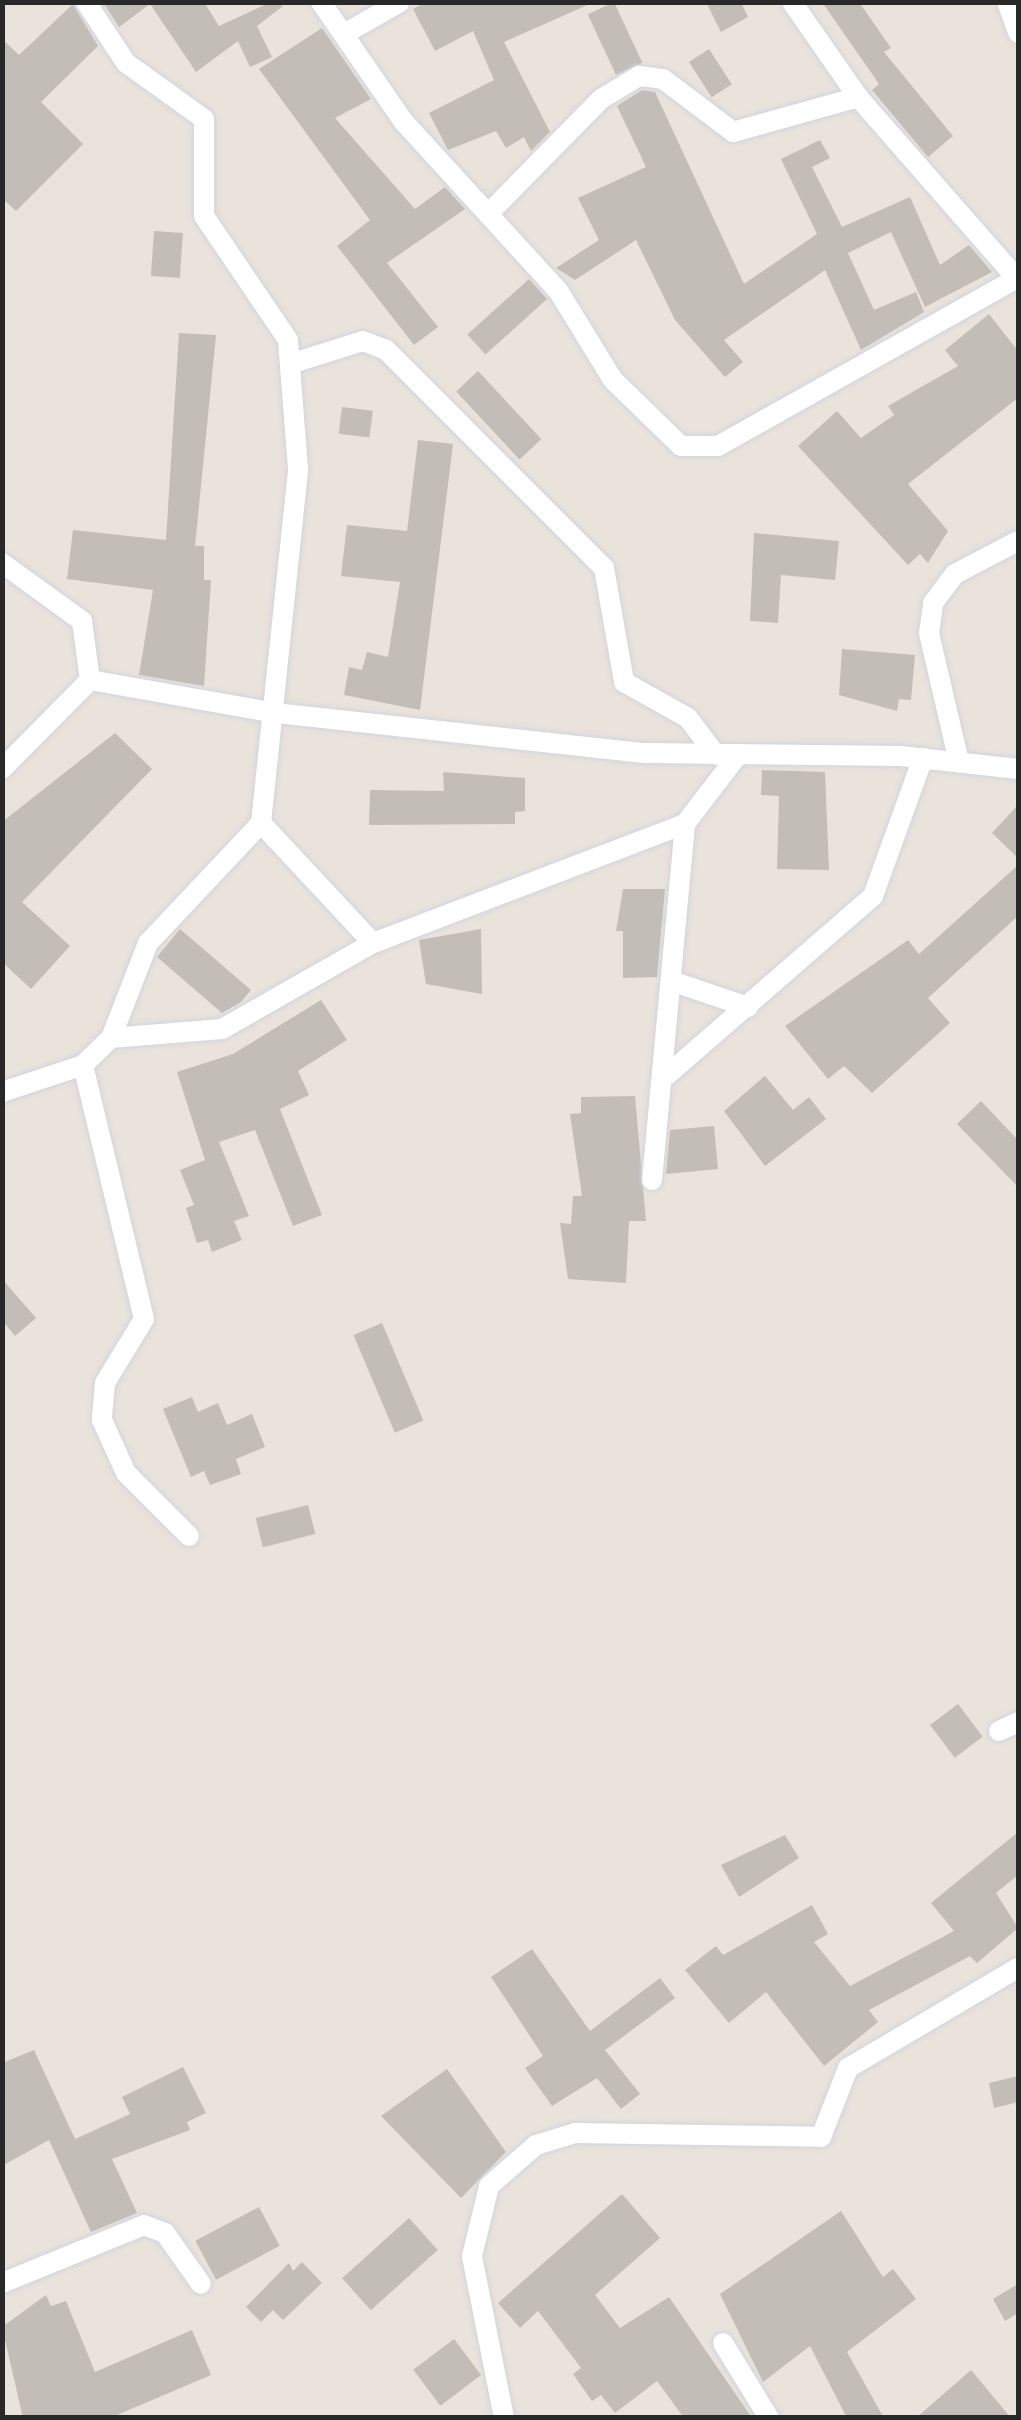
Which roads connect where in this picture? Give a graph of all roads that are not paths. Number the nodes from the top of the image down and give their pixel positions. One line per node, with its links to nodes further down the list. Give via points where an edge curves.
1 (86, 2): 11 (street, via 126,63 204,119 204,216)
2 (321, 2): 7 (street)
3 (400, 2): 7 (street)
4 (792, 2): 8 (street)
5 (1007, 2): 6 (street)
6 (1018, 33)
7 (344, 34): 9 (street, via 404,121)
8 (858, 98): 9 (street, via 732,132 663,79 639,76 601,99); 10 (street)
9 (490, 212): 10 (street, via 559,292 613,380 681,446 701,451)
10 (1018, 279)
11 (296, 362): 15 (street, via 298,468); 16 (street, via 363,340 386,350 604,568 624,682 688,718)
12 (1018, 541): 18 (street, via 954,574 933,602 929,633)
13 (5, 568): 14 (street, via 82,621)
14 (90, 680): 15 (street); 19 (street)
15 (275, 713): 16 (street); 21 (street)
16 (727, 756): 17 (street); 22 (street)
17 (924, 758): 18 (street); 25 (street, via 874,896)
18 (960, 762): 20 (street)
19 (2, 769)
20 (1018, 769)
21 (262, 823): 23 (street); 26 (street, via 148,943)
22 (685, 824): 23 (street); 24 (street)
23 (373, 942): 26 (street, via 222,1029)
24 (677, 984): 25 (street); 28 (street)
25 (748, 1008): 28 (street)
26 (111, 1038): 27 (street)
27 (83, 1065): 29 (street); 31 (street, via 144,1320 105,1384 102,1420 126,1473)
28 (666, 1076): 30 (street)
29 (2, 1092)
30 (652, 1180)
31 (189, 1536)
32 (1018, 1968): 36 (street, via 848,2068 821,2136 576,2133 536,2145 489,2186 472,2256)
33 (2, 2283): 34 (street, via 144,2225 165,2233)
34 (201, 2284)
35 (723, 2342): 37 (street)
36 (504, 2418)
37 (769, 2418)

